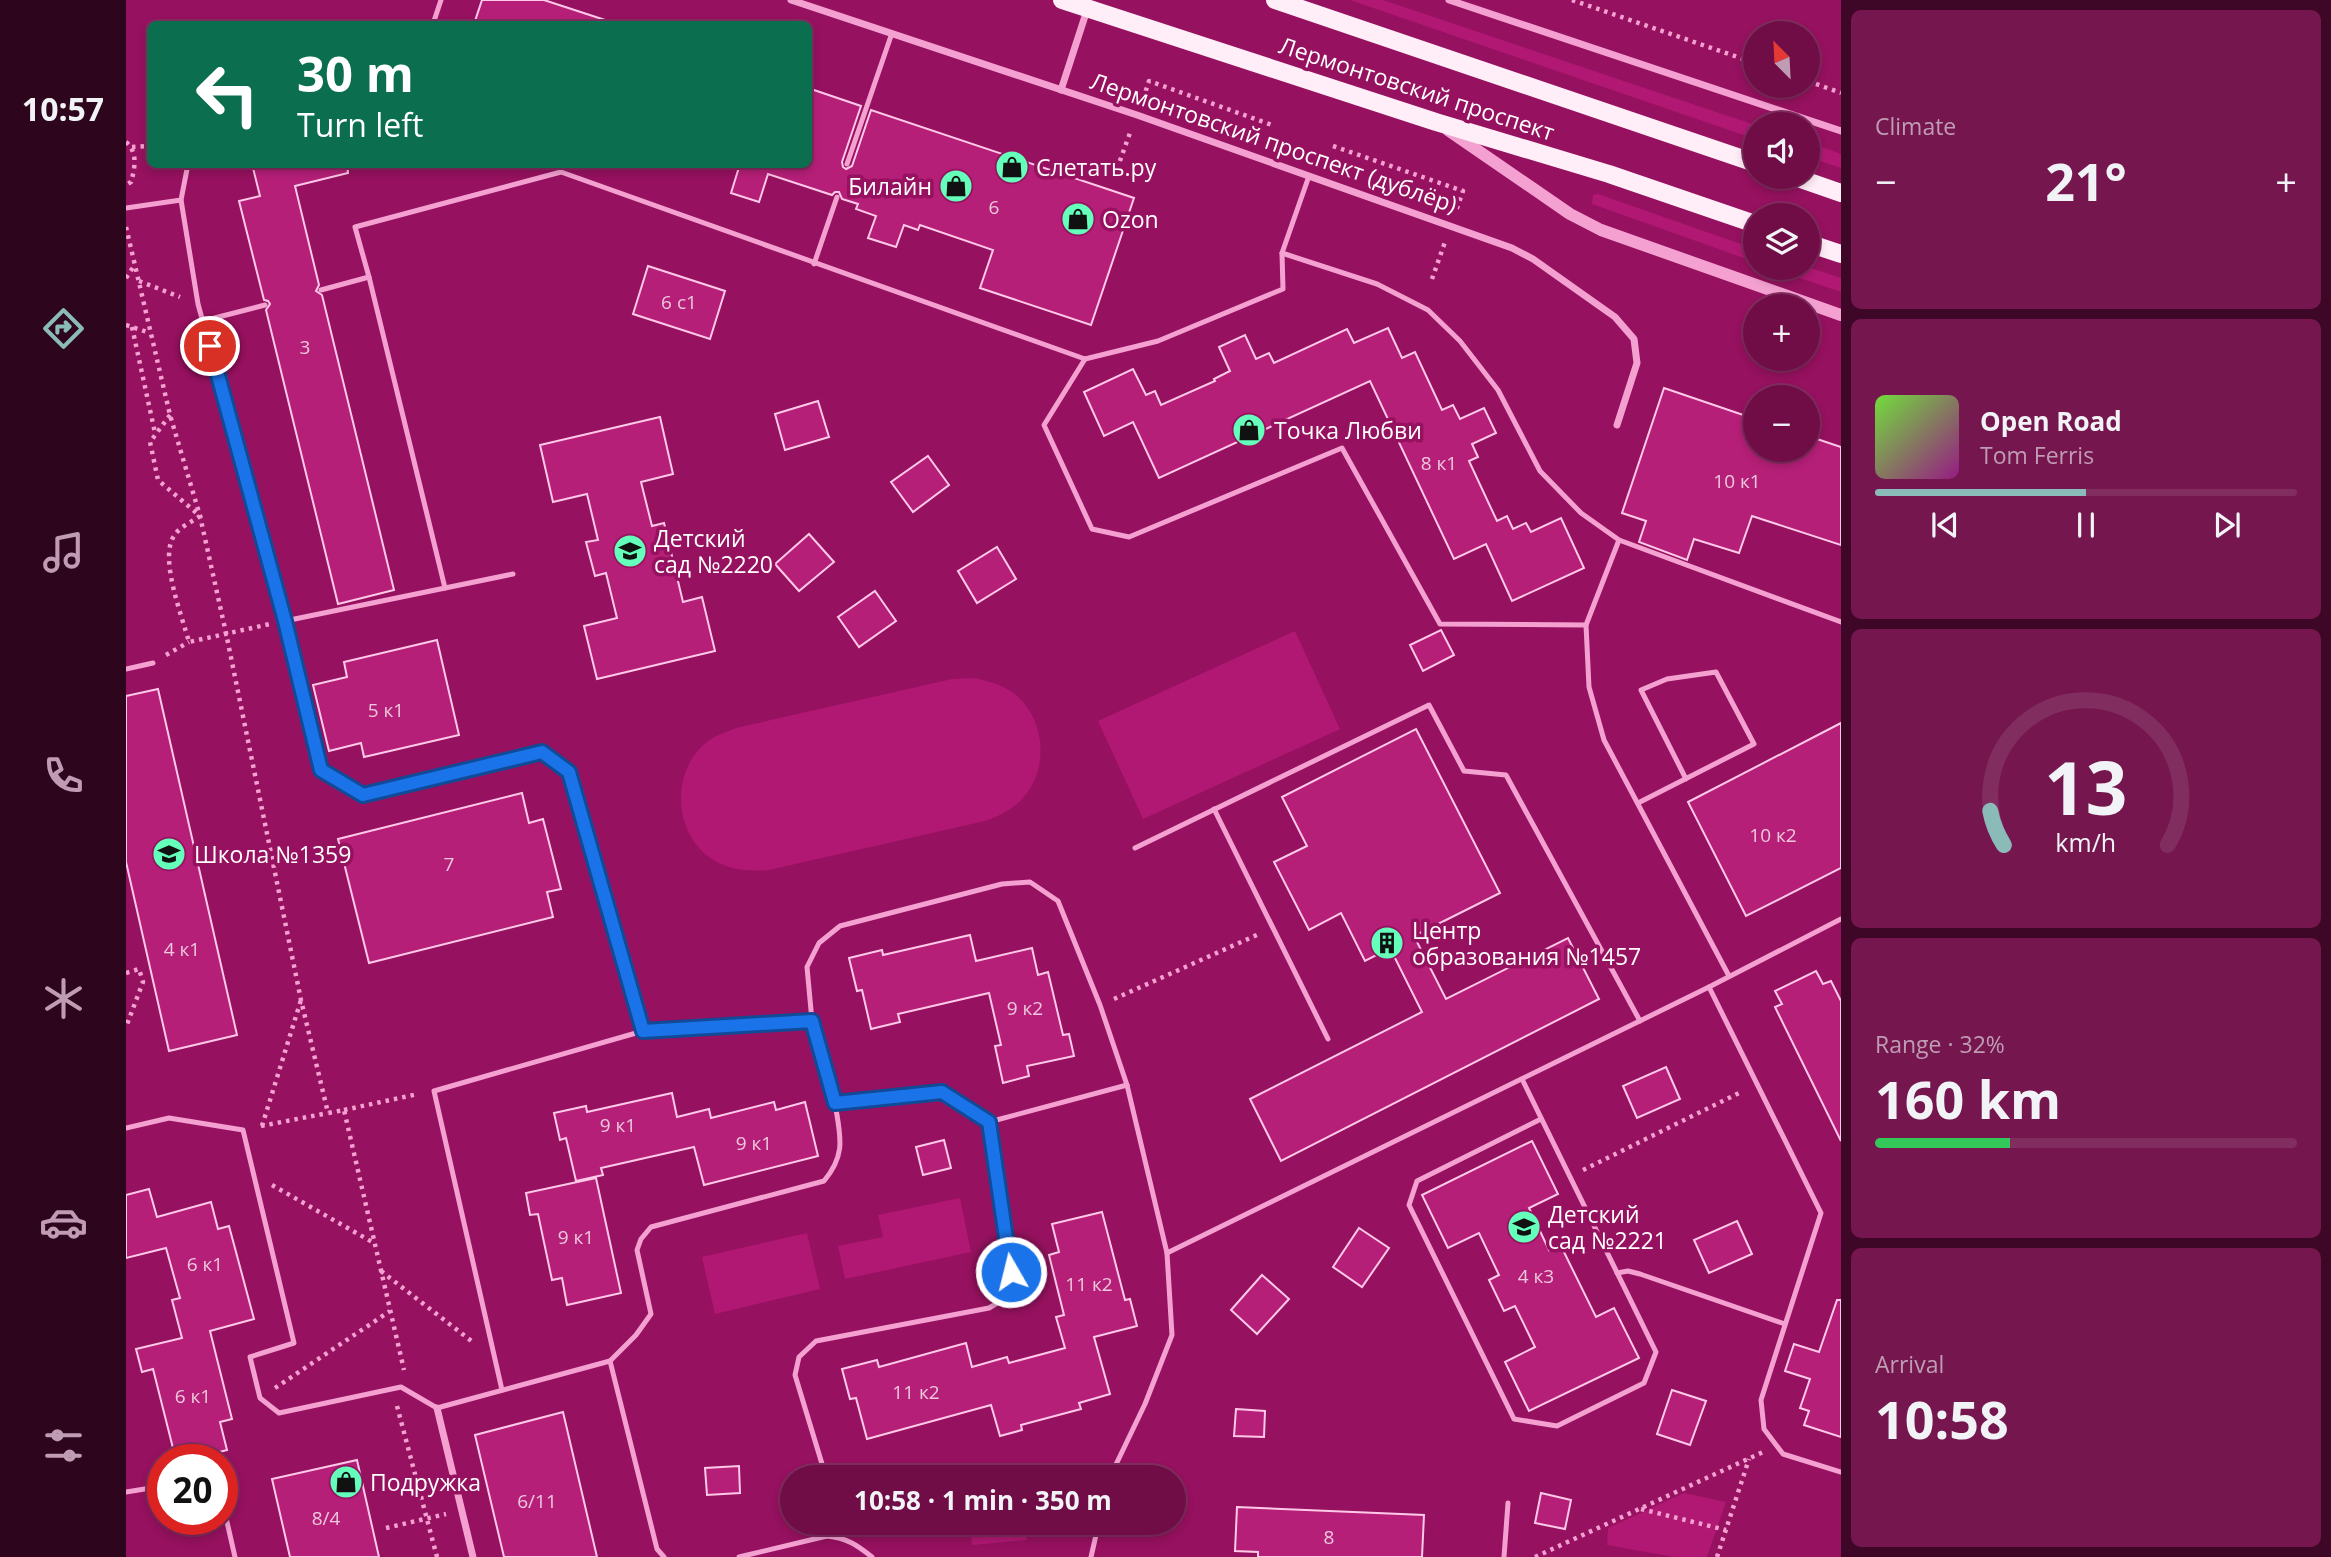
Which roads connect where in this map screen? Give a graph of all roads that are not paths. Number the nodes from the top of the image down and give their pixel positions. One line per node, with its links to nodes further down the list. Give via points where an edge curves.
1 (441, 0): 7 (lane)
2 (791, 0): 8 (street, Лермонтовский проспект (дублёр))
3 (1062, 0): 6 (main road, Лермонтовский проспект)
4 (1275, 0): 12 (main road, Лермонтовский проспект)
5 (1449, 0): 11 (street)
6 (1087, 8): 9 (street); 10 (main road, Лермонтовский проспект)
7 (434, 21)
8 (892, 33): 9 (street, Лермонтовский проспект (дублёр)); 13 (lane)
9 (1061, 90): 15 (street, Лермонтовский проспект (дублёр))
10 (1436, 122): 21 (main road, Лермонтовский проспект, via 1609,173); 29 (street, via 1570,214 1601,230)
11 (1841, 131)
12 (1743, 159)
13 (848, 164)
14 (187, 168): 19 (lane)
15 (1309, 176): 23 (lane); 32 (street, Лермонтовский проспект (дублёр), via 1512,248 1615,317 1634,339 1637,363)
16 (1820, 186): 17 (main road)
17 (1841, 193)
18 (837, 197): 25 (lane)
19 (181, 200): 20 (lane); 30 (lane)
20 (126, 208)
21 (1743, 220)
22 (1820, 247): 24 (main road)
23 (1282, 253): 31 (lane, via 1283,289 1158,341); 33 (lane, via 1377,284 1428,310 1460,341 1498,390 1539,471 1581,513)
24 (1841, 254)
25 (814, 264): 26 (lane, via 561,172 355,227); 31 (lane)
26 (369, 277): 27 (lane); 35 (lane)
27 (321, 290)
28 (265, 305): 30 (lane)
29 (1841, 314)
30 (203, 321): 36 (lane)
31 (1085, 359): 38 (lane, via 1044,425 1092,529 1129,537 1342,448 1440,624)
32 (1617, 425)
33 (1619, 540): 37 (lane); 38 (lane)
34 (513, 574): 35 (lane)
35 (445, 588): 36 (lane)
36 (285, 621): 50 (lane, via 321,770 363,795 542,752 569,772)
37 (1841, 622)
38 (1586, 625): 42 (lane, via 1589,687 1604,740)
39 (153, 663): 40 (lane)
40 (126, 668)
41 (1686, 779): 41 (lane, via 1754,744 1716,672 1667,679 1641,690); 42 (lane)
42 (1638, 803): 46 (lane)
43 (1214, 809): 44 (lane); 49 (lane, via 1429,705 1464,771 1506,775); 51 (lane)
44 (1135, 848)
45 (1841, 919): 46 (lane)
46 (1729, 976): 47 (lane)
47 (1709, 987): 49 (lane); 60 (lane, via 1821,1213)
48 (812, 1021): 50 (lane); 53 (lane, via 807,967 819,943 839,926 1002,884 1030,882 1058,901); 54 (lane)
49 (1640, 1021): 52 (lane)
50 (643, 1031): 62 (lane, via 434,1091)
51 (1328, 1039)
52 (1522, 1079): 55 (lane); 58 (lane)
53 (1127, 1085): 56 (lane); 58 (lane)
54 (835, 1103): 56 (lane, via 942,1092); 61 (lane, via 841,1148 835,1168 824,1181 651,1227 641,1238 637,1250 651,1314)
55 (1541, 1119): 59 (lane); 59 (lane, via 1417,1181 1409,1205 1514,1419 1558,1426 1644,1383 1656,1352)
56 (989, 1122): 64 (lane, via 1011,1272 1009,1296 989,1308 816,1341 799,1357 795,1374)
57 (126, 1128): 63 (lane, via 169,1118 243,1130 295,1343 250,1356 260,1398 279,1413 401,1387)
58 (1167, 1253): 65 (lane, via 1172,1335 1146,1404)
59 (1617, 1273): 60 (lane, via 1640,1273)
60 (1786, 1324): 66 (lane, via 1761,1400 1764,1429 1783,1454)
61 (610, 1361): 62 (lane); 75 (lane, via 657,1549)
62 (502, 1390): 63 (lane)
63 (437, 1408): 74 (street)
64 (822, 1465)
65 (1116, 1465)
66 (1841, 1472)
67 (147, 1489): 68 (lane)
68 (126, 1493)
69 (1508, 1503): 79 (lane)
70 (230, 1535): 73 (lane)
71 (1096, 1535): 78 (lane)
72 (841, 1537): 76 (lane, via 827,1536); 77 (lane)
73 (235, 1557)
74 (473, 1557)
75 (664, 1557)
76 (739, 1557)
77 (872, 1557)
78 (1091, 1557)
79 (1504, 1557)

